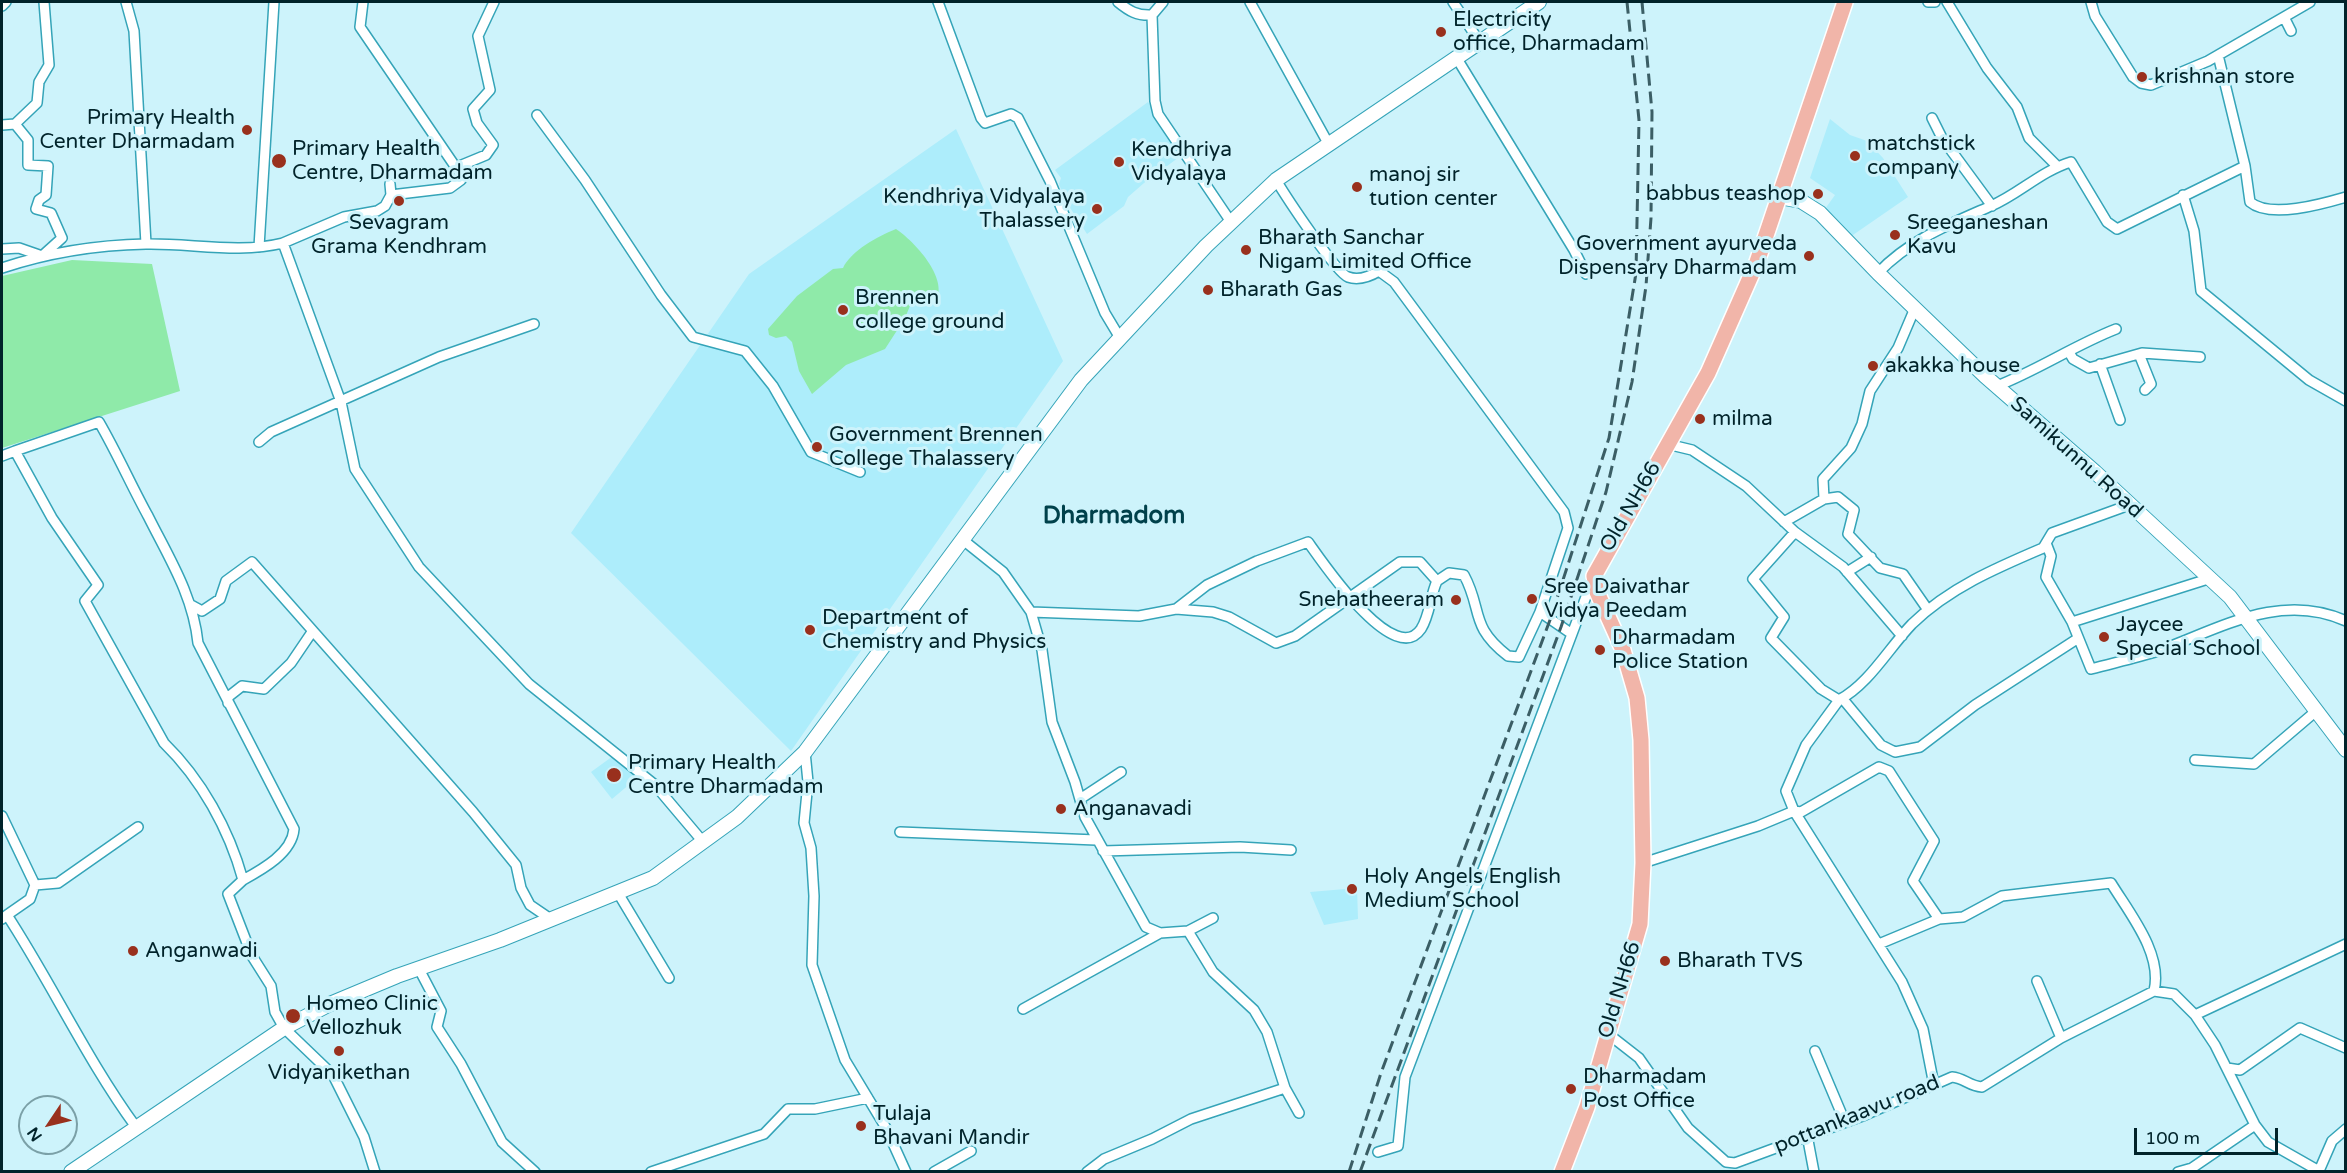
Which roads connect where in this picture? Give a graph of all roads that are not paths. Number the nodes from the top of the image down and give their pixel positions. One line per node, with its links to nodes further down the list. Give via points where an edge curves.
1 (6, 2): 19 (street)
2 (44, 2): 28 (street, via 49,65 39,82 37,103)
3 (126, 2): 42 (street, via 134,31)
4 (274, 2): 44 (street)
5 (363, 2): 33 (street, via 360,27)
6 (494, 2): 33 (street, via 478,36 490,90 473,110 493,145 486,155)
7 (938, 2): 53 (street, via 981,118 986,123 1011,114 1018,118 1050,181 1105,313)
8 (1118, 2): 20 (street, via 1131,12)
9 (1163, 2): 20 (street)
10 (1250, 2): 30 (street)
11 (1453, 2): 23 (street)
12 (1539, 2): 23 (main road)
13 (1845, 2): 38 (main road, Old NH66)
14 (1928, 2): 15 (street)
15 (1935, 2)
16 (1947, 2): 31 (street, via 1987,68 2017,107 2029,138)
17 (2091, 2): 24 (street, via 2095,16 2133,77 2141,83 2151,85)
18 (2310, 2): 21 (street)
19 (2, 6)
20 (1152, 15): 41 (street, via 1158,114)
21 (2284, 17): 22 (street); 24 (street)
22 (2291, 31)
23 (1479, 41): 25 (main road)
24 (2218, 56): 32 (street)
25 (1456, 57): 30 (main road); 49 (street)
26 (537, 115): 67 (street, via 693,337 745,351 773,386 811,452)
27 (1932, 118): 40 (street, via 1942,138)
28 (15, 124): 29 (street); 46 (street, via 28,140 28,165 48,166 46,195 36,209 51,213 62,238)
29 (2, 125)
30 (1328, 143): 34 (main road)
31 (2057, 166): 37 (street, via 2071,162 2107,222 2116,229); 40 (street)
32 (2245, 166): 37 (street); 39 (street, via 2250,202 2255,207 2281,210)
33 (457, 168): 36 (street, via 461,180 450,188)
34 (1276, 180): 41 (main road); 84 (street, via 1341,273 1368,278 1379,271 1394,282 1564,513 1568,528)
35 (390, 183): 36 (street)
36 (391, 195): 43 (street, via 377,211 344,218)
37 (2183, 195): 60 (street, via 2193,231 2201,291 2309,380)
38 (1779, 197): 48 (main road, Samikunnu Road, via 1801,201 1820,213); 64 (main road, Old NH66, via 1757,262 1712,363)
39 (2346, 197)
40 (1992, 206): 48 (street, via 1937,230 1894,255)
41 (1231, 222): 53 (main road)
42 (146, 243): 44 (street); 46 (street)
43 (283, 243): 44 (street); 61 (street)
44 (259, 247)
45 (2, 249): 46 (street, via 19,248)
46 (42, 256): 47 (street)
47 (2, 268)
48 (1878, 273): 50 (main road, Samikunnu Road)
49 (1586, 274)
50 (1915, 308): 58 (main road, Samikunnu Road); 68 (street, via 1898,348 1870,391 1851,448 1823,479)
51 (534, 324): 61 (street, via 439,357)
52 (2116, 329): 54 (street)
53 (1120, 338): 72 (main road, via 1081,380)
54 (2069, 352): 57 (street, via 2083,366); 58 (street)
55 (2139, 354): 56 (street); 57 (street); 59 (street, via 2151,384)
56 (2200, 357)
57 (2100, 364): 62 (street)
58 (1996, 386): 69 (main road, Samikunnu Road)
59 (2145, 390)
60 (2346, 401)
61 (340, 402): 63 (street, via 271,432); 105 (street, via 355,469 420,567 529,684 655,785)
62 (2120, 420)
63 (259, 442)
64 (1667, 444): 70 (street, via 1692,450 1714,462); 76 (main road, Old NH66)
65 (15, 451): 66 (street); 80 (street, via 99,422 173,561); 109 (street, via 52,518 98,585 85,600 164,743 198,782 228,836)
66 (2, 456)
67 (860, 472)
68 (1824, 499): 70 (street); 74 (street, via 1838,497 1854,510 1848,534)
69 (2129, 505): 73 (street, via 2052,533); 77 (main road, Samikunnu Road)
70 (1784, 522): 71 (street)
71 (1795, 532): 75 (street); 92 (street, via 1754,579 1784,617 1770,638 1821,689)
72 (963, 540): 83 (street, via 1003,572); 96 (main road)
73 (2046, 543): 82 (street, via 2043,548 1979,576); 87 (street, via 2051,556 2046,577)
74 (1871, 557): 75 (street); 82 (street, via 1880,568 1903,574)
75 (1847, 572): 90 (street)
76 (1594, 576): 89 (street); 108 (main road, Old NH66, via 1637,698)
77 (2208, 579): 85 (main road, Samikunnu Road, via 2230,597); 87 (street)
78 (1437, 581): 79 (street, via 1420,562 1400,562); 79 (street, via 1420,630 1412,637 1403,638 1376,624); 84 (street, via 1449,573 1464,575 1486,637 1513,658 1524,650)
79 (1350, 599): 81 (street, via 1295,636 1276,643 1229,617); 81 (street, via 1308,542 1207,585)
80 (191, 605): 88 (street, via 202,611 220,599 226,581 252,562); 93 (street, via 198,643)
81 (1176, 609): 83 (street, via 1139,616)
82 (1928, 610): 90 (street)
83 (1031, 612): 99 (street, via 1042,650 1052,722)
84 (1540, 612): 89 (street)
85 (2244, 616): 86 (street, via 2288,608); 91 (street, via 2156,651 2091,669); 94 (main road, Samikunnu Road)
86 (2346, 621)
87 (2072, 622): 91 (street)
88 (312, 632): 93 (street, via 291,663 264,689 242,686 228,697); 115 (street, via 473,812 516,865 530,905)
89 (1572, 634): 142 (street, via 1405,1077 1398,1146)
90 (1902, 636): 92 (street)
91 (2077, 639): 92 (street, via 1975,705 1920,747 1895,752 1881,745)
92 (1840, 699): 100 (street, via 1806,746 1786,791)
93 (228, 704): 109 (street, via 294,829 293,840 264,868)
94 (2315, 712): 95 (main road, Samikunnu Road); 97 (street, via 2254,764)
95 (2346, 750)
96 (805, 752): 105 (main road, via 768,790); 134 (street, via 808,782 804,823 811,848 814,896 812,965 845,1060)
97 (2195, 760)
98 (1121, 772): 99 (street)
99 (1080, 799): 104 (street)
100 (1794, 811): 108 (street); 114 (street, via 1801,812 1879,767 1889,771 1934,841 1913,881); 118 (street)
101 (2, 816): 110 (street)
102 (138, 827): 110 (street, via 58,883)
103 (900, 832): 104 (street)
104 (1096, 840): 107 (street)
105 (704, 843): 111 (main road, via 653,878)
106 (1291, 850): 107 (street, via 1240,847)
107 (1104, 851): 117 (street, via 1141,920 1153,932)
108 (1643, 863): 127 (main road, Old NH66, via 1640,924)
109 (243, 880): 126 (street, via 228,894 252,956 271,987 275,1012)
110 (35, 885): 112 (street, via 30,899)
111 (618, 893): 115 (main road); 121 (street)
112 (4, 917): 138 (street, via 46,976 99,1075)
113 (1213, 918): 116 (street)
114 (1939, 919): 118 (street); 123 (street, via 1963,917 2002,897 2111,883 2143,935 2158,975)
115 (552, 920): 120 (main road)
116 (1188, 931): 117 (street); 133 (street, via 1213,972 1258,1017 1267,1032)
117 (1160, 933): 124 (street)
118 (1879, 944): 132 (street, via 1915,1006)
119 (2346, 944): 125 (street)
120 (418, 969): 126 (main road, via 330,1004); 146 (street, via 441,1011 437,1027 502,1142)
121 (669, 978)
122 (2037, 981): 128 (street)
123 (2154, 991): 125 (street, via 2174,994); 128 (street, pottankaavu road)
124 (1023, 1009)
125 (2194, 1015): 131 (street)
126 (284, 1029): 138 (main road); 145 (street, via 333,1075 364,1137)
127 (1607, 1033): 140 (street, pottankaavu road, via 1639,1059 1688,1128 1726,1162 1745,1160); 151 (main road, Old NH66, via 1587,1107)
128 (2061, 1038): 132 (street, pottankaavu road, via 1982,1086 1952,1077)
129 (2346, 1048): 131 (street, via 2300,1028 2241,1070)
130 (1815, 1051): 136 (street)
131 (2227, 1068): 137 (street)
132 (1934, 1085): 136 (street, pottankaavu road)
133 (1285, 1088): 135 (street); 150 (street, via 1191,1119 1104,1159)
134 (868, 1098): 147 (street, via 815,1109 788,1109 764,1134); 148 (street)
135 (1299, 1113)
136 (1845, 1122): 140 (street, pottankaavu road)
137 (2255, 1125): 143 (street, via 2268,1142); 153 (street, via 2192,1168)
138 (136, 1127): 144 (main road)
139 (2346, 1129): 143 (street, via 2332,1141)
140 (1807, 1136): 152 (street)
141 (971, 1151): 149 (street)
142 (1378, 1152)
143 (2317, 1171)
144 (71, 1172)
145 (375, 1172)
146 (535, 1172)
147 (651, 1172)
148 (906, 1172)
149 (934, 1172)
150 (1087, 1172)
151 (1562, 1172)
152 (1814, 1172)
153 (2178, 1172)

